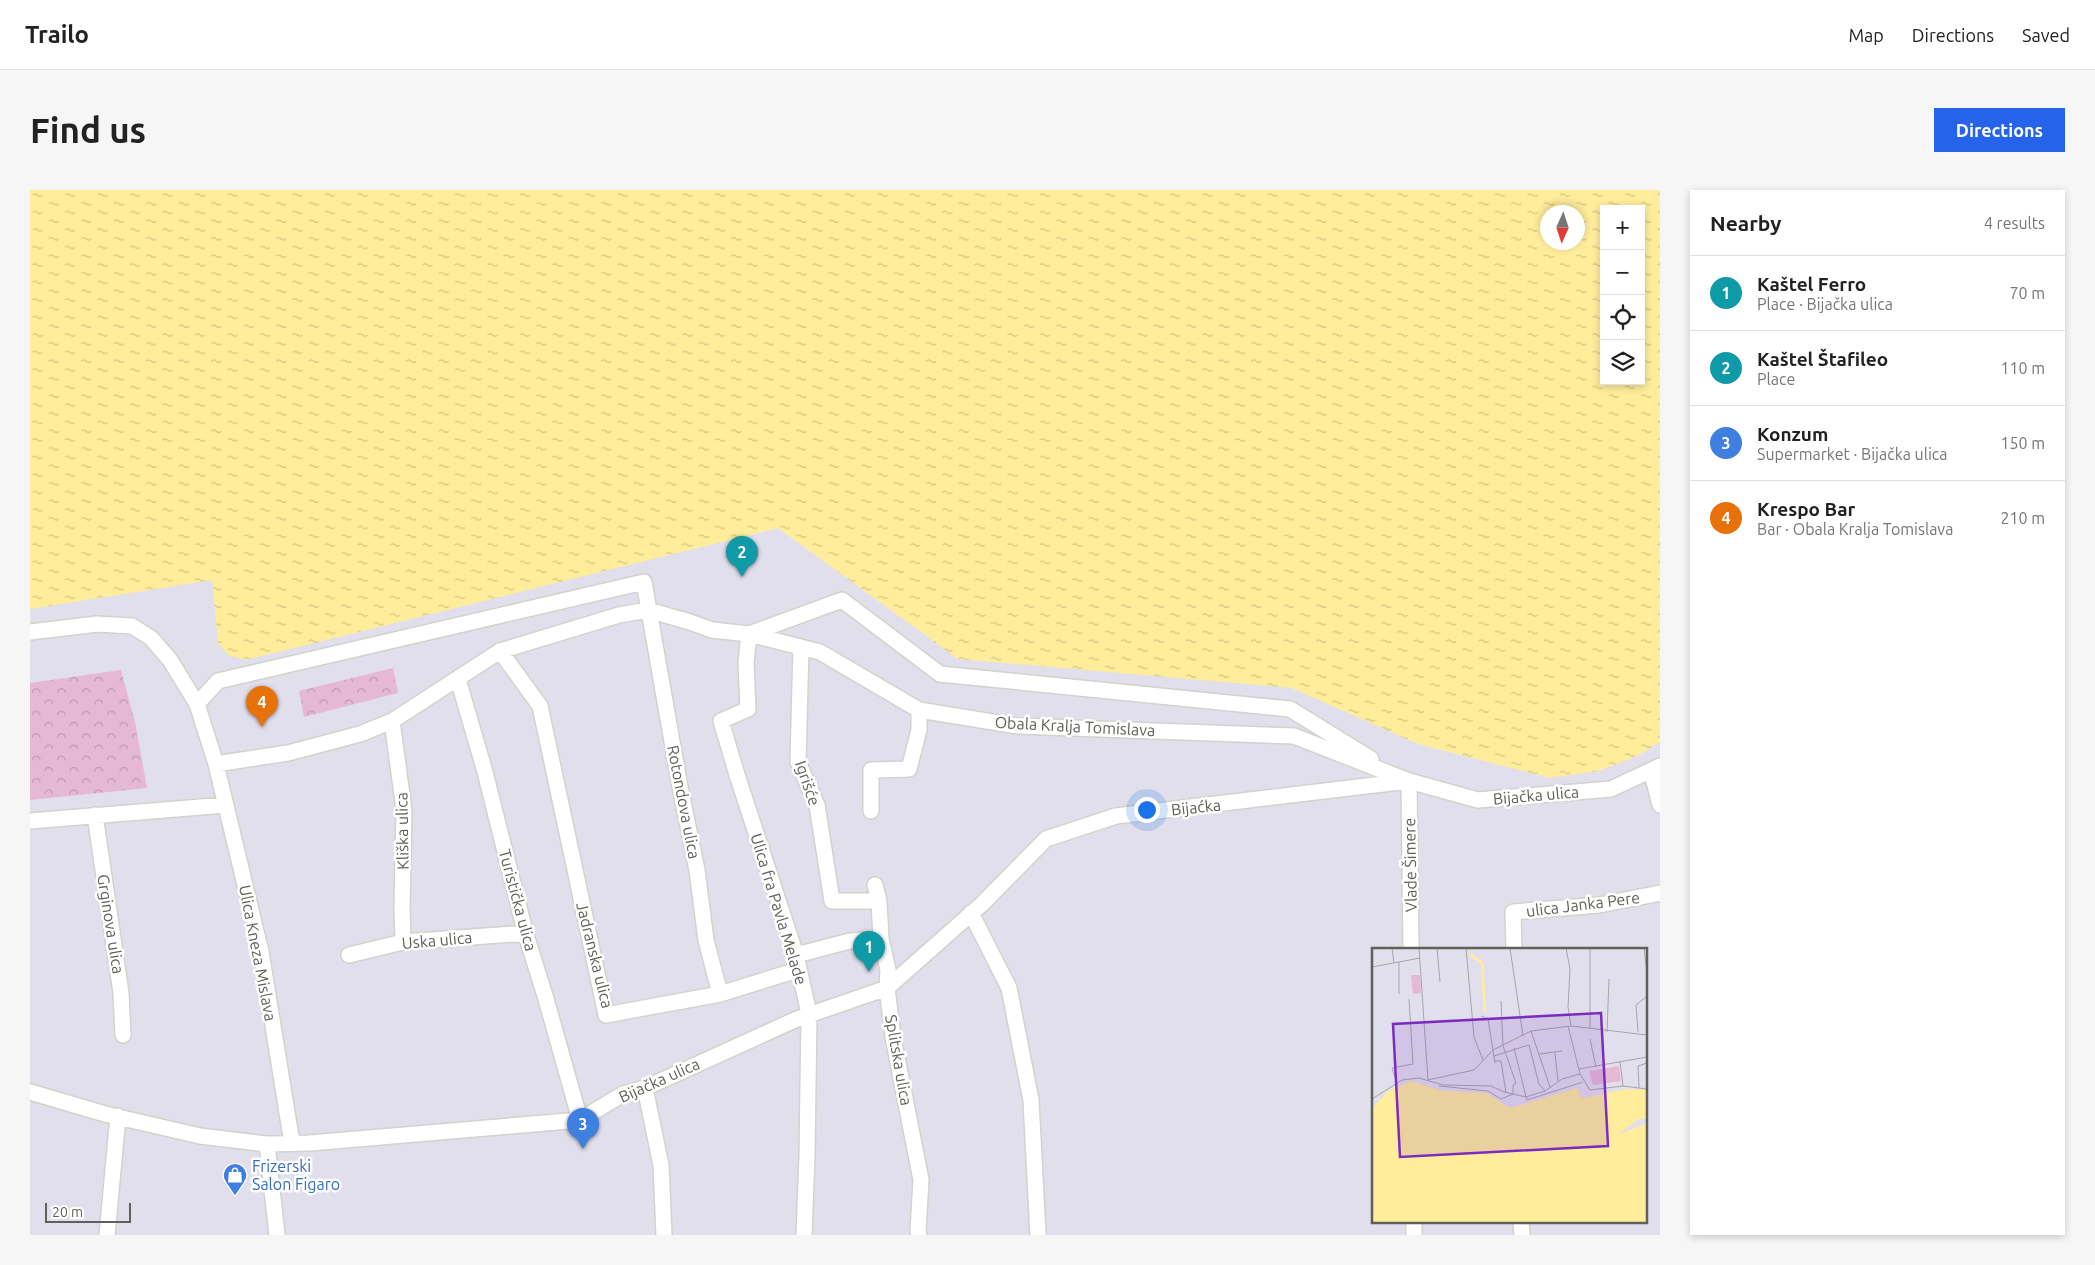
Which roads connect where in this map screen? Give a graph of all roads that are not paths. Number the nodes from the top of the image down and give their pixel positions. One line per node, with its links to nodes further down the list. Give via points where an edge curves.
1 (648, 610): 3 (street, Obala Kralja Tomislava, via 712,630); 5 (street, Obala Kralja Tomislava, via 619,615); 7 (street, Rotondova ulica, via 644,582 218,680); 30 (street, Rotondova ulica, via 697,870 706,940)
2 (30, 632): 7 (street, via 97,624 132,626 151,638 170,660)
3 (749, 634): 4 (street, Obala Kralja Tomislava); 12 (street, via 842,600 940,674 1290,710); 28 (street, Ulica fra Pavla Melade, via 746,663 748,709 722,721)
4 (801, 647): 8 (street, Obala Kralja Tomislava, via 820,652); 20 (street, Igrišće, via 798,762 817,805 832,901)
5 (500, 651): 6 (street, Obala Kralja Tomislava); 30 (street, Jadranska ulica, via 540,706 606,1015)
6 (458, 679): 9 (street, Obala Kralja Tomislava); 22 (street, Turistička ulica)
7 (197, 704): 10 (street)
8 (919, 710): 12 (street, Obala Kralja Tomislava, via 1018,726 1294,736); 15 (street, via 919,730 909,769 871,770)
9 (392, 721): 10 (street, Obala Kralja Tomislava, via 360,734 288,752); 24 (street, Kliška ulica, via 404,810)
10 (216, 764): 13 (street, Ulica Kneza Mislava)
11 (1656, 768): 12 (street, Bijačka ulica, via 1611,789 1478,800); 14 (street)
12 (1409, 781): 21 (street, Bijaćka, via 1116,816 1046,839); 25 (street, Vlade Šimere)
13 (225, 805): 16 (street); 37 (street, Ulica Kneza Mislava, via 261,952)
14 (1660, 805)
15 (871, 811)
16 (95, 814): 17 (street); 32 (street, Grginova ulica, via 121,993)
17 (30, 821)
18 (875, 885): 20 (street, Splitska ulica)
19 (1660, 893): 26 (street, ulica Janka Pere, via 1599,905 1513,912)
20 (878, 901): 23 (street, Splitska ulica)
21 (976, 908): 29 (street, Bijačka ulica); 46 (street, via 1010,988 1031,1100)
22 (526, 935): 24 (street, Uska ulica); 36 (street, Turistička ulica)
23 (881, 939): 28 (street, via 850,941); 29 (street, Splitska ulica, via 888,970)
24 (404, 942): 27 (street, Uska ulica)
25 (1411, 948)
26 (1514, 948)
27 (349, 955)
28 (796, 955): 30 (street, Jadranska ulica, via 794,971); 31 (street, Ulica fra Pavla Melade)
29 (887, 988): 31 (street, Bijačka ulica); 45 (street, Splitska ulica, via 893,1037 921,1180)
30 (720, 994)
31 (809, 1014): 33 (street, Bijačka ulica); 44 (street, Ulica fra Pavla Melade)
32 (123, 1035)
33 (645, 1088): 36 (street, Bijačka ulica, via 623,1094); 43 (street, via 661,1165)
34 (30, 1092): 35 (street, Bijačka ulica)
35 (118, 1116): 38 (street, Bijačka ulica, via 200,1136); 41 (street)
36 (580, 1120): 37 (street, Bijačka ulica)
37 (292, 1143): 38 (street, Bijačka ulica)
38 (267, 1144): 42 (street)
39 (1414, 1222): 47 (street)
40 (1521, 1222): 48 (street)
41 (107, 1235)
42 (277, 1235)
43 (664, 1235)
44 (804, 1235)
45 (920, 1235)
46 (1038, 1235)
47 (1414, 1235)
48 (1522, 1235)

